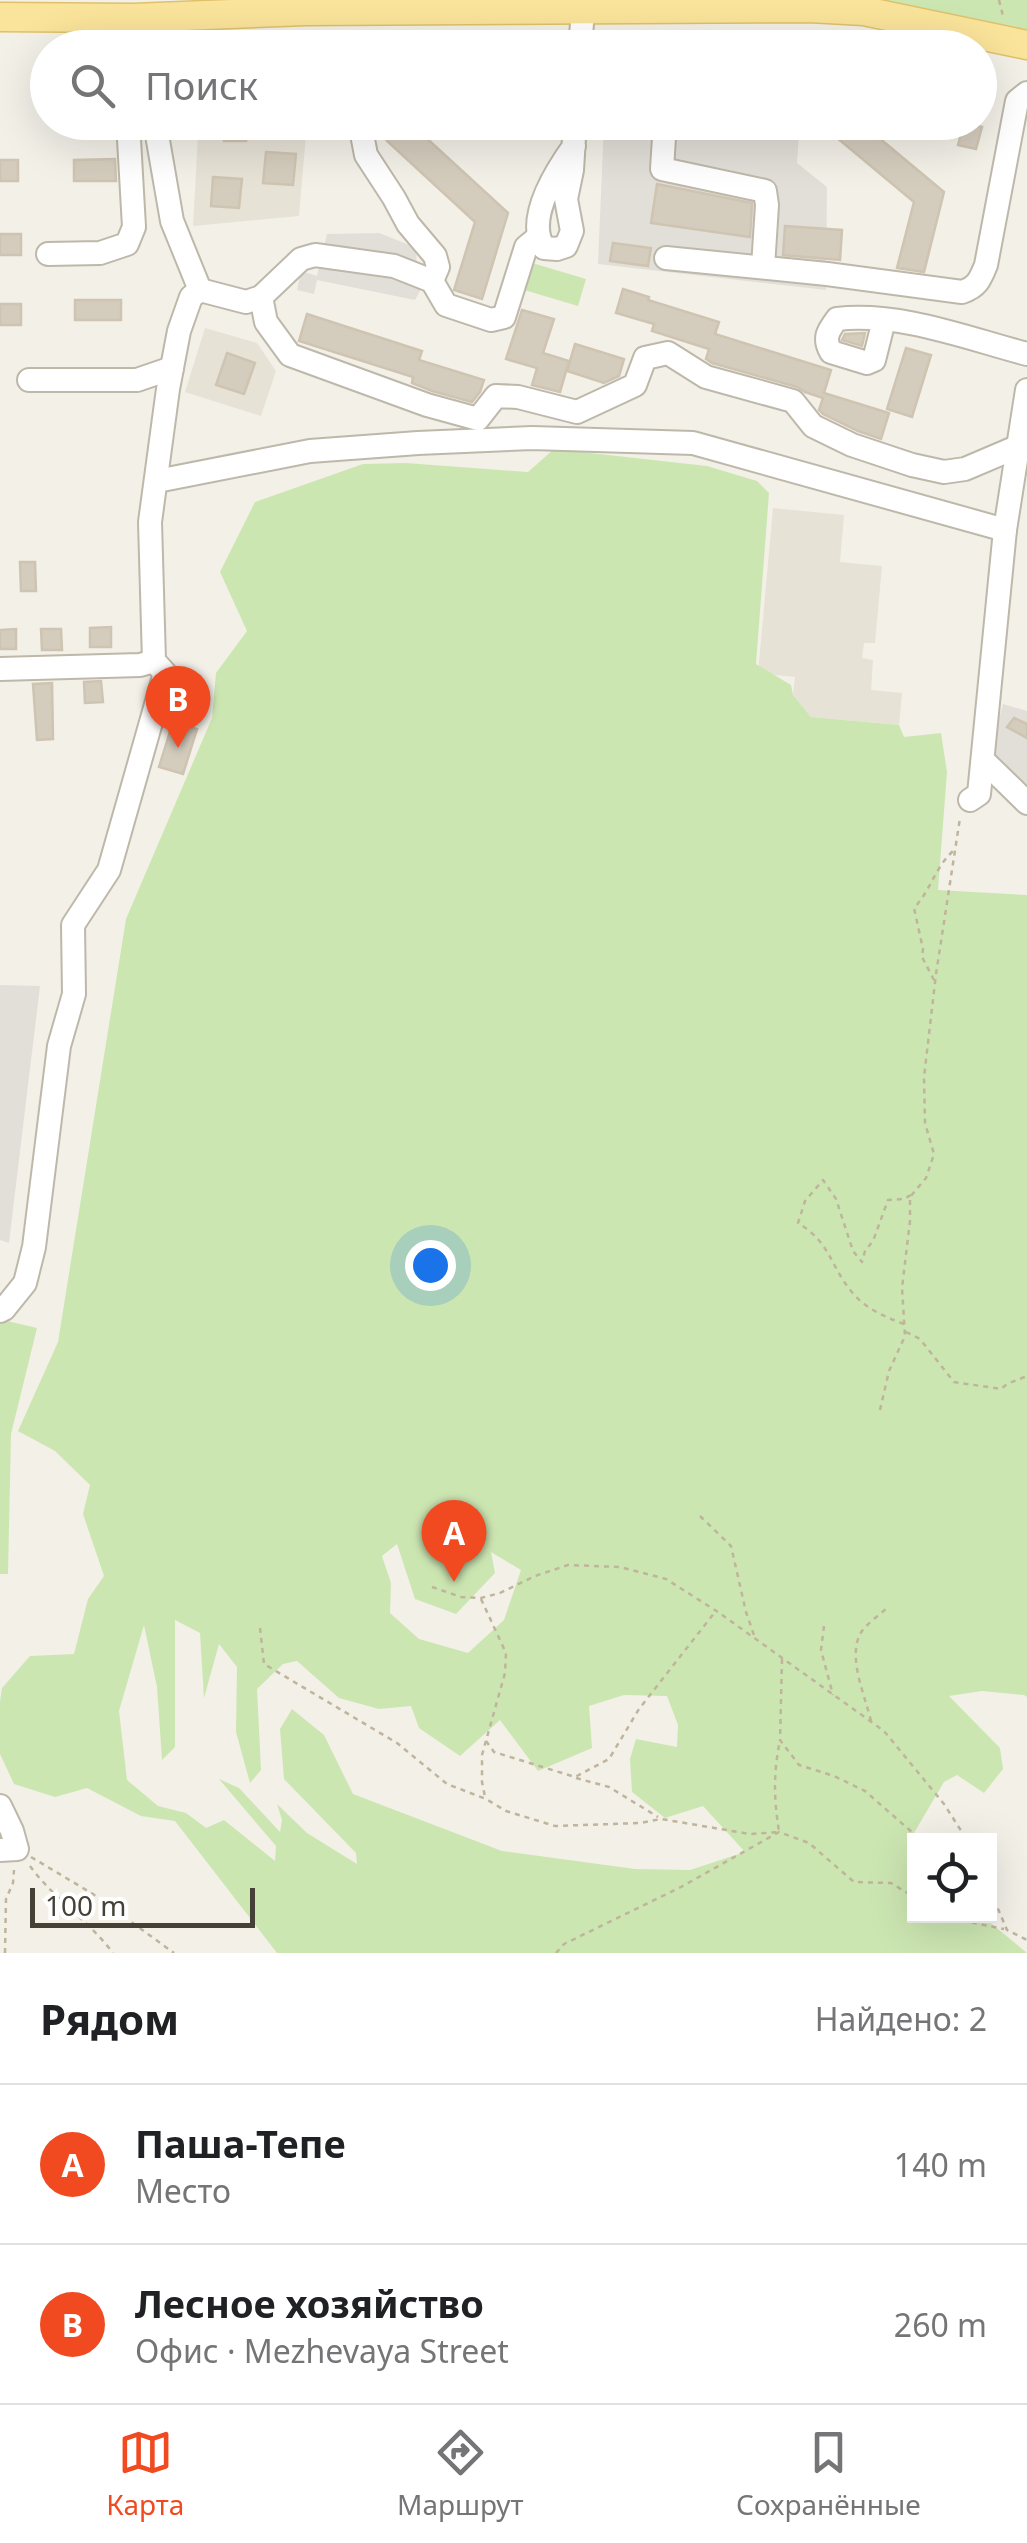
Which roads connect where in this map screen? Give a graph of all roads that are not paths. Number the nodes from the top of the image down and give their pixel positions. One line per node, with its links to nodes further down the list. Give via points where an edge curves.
1 (347, 0): 4 (main road)
2 (809, 3): 5 (main road); 10 (main road)
3 (539, 5): 4 (main road); 5 (main road)
4 (306, 11): 7 (main road)
5 (583, 11): 9 (street)
6 (0, 17): 7 (main road)
7 (133, 18): 8 (street)
8 (132, 30)
9 (581, 30)
10 (952, 30)
11 (997, 40): 12 (main road)
12 (1027, 46)
13 (1027, 93): 23 (street, via 1017,101 986,265 973,288 962,292)
14 (129, 140): 21 (street, via 134,227 126,244 100,253)
15 (158, 140): 25 (street, via 172,221)
16 (363, 140): 24 (street, via 408,224 436,256)
17 (572, 140): 20 (street, via 539,209)
18 (574, 140): 20 (street, via 566,200 572,231 566,246 557,248 544,248)
19 (663, 140): 23 (street, via 662,168 765,191)
20 (537, 238): 24 (street, via 526,247 504,316 491,320 446,305)
21 (48, 254)
22 (666, 258): 23 (street)
23 (763, 268)
24 (432, 281): 26 (street, via 394,266 316,255 301,259)
25 (200, 290): 26 (street, via 246,302); 29 (street, via 191,297)
26 (261, 297): 32 (street, via 266,322 290,355 478,420 496,396 577,412 635,386 645,358 668,353 706,377 793,402 814,426 912,465 965,469)
27 (884, 320): 28 (street)
28 (1027, 354)
29 (172, 368): 30 (street, via 138,380); 33 (street)
30 (29, 380)
31 (1027, 390): 32 (street)
32 (1023, 448): 34 (street)
33 (157, 482): 34 (street, via 310,451 364,447 532,438 693,443); 35 (street, via 150,522)
34 (1005, 530): 37 (street)
35 (154, 660): 36 (street, via 140,666); 40 (street, via 164,673 123,826 109,870 73,925 74,994 59,1046 34,1247 24,1283)
36 (0, 668)
37 (983, 760): 38 (street, via 980,794); 39 (street)
38 (970, 800)
39 (1027, 803)
40 (0, 1311)
41 (0, 1806): 42 (street, via 12,1830)
42 (9, 1849)

